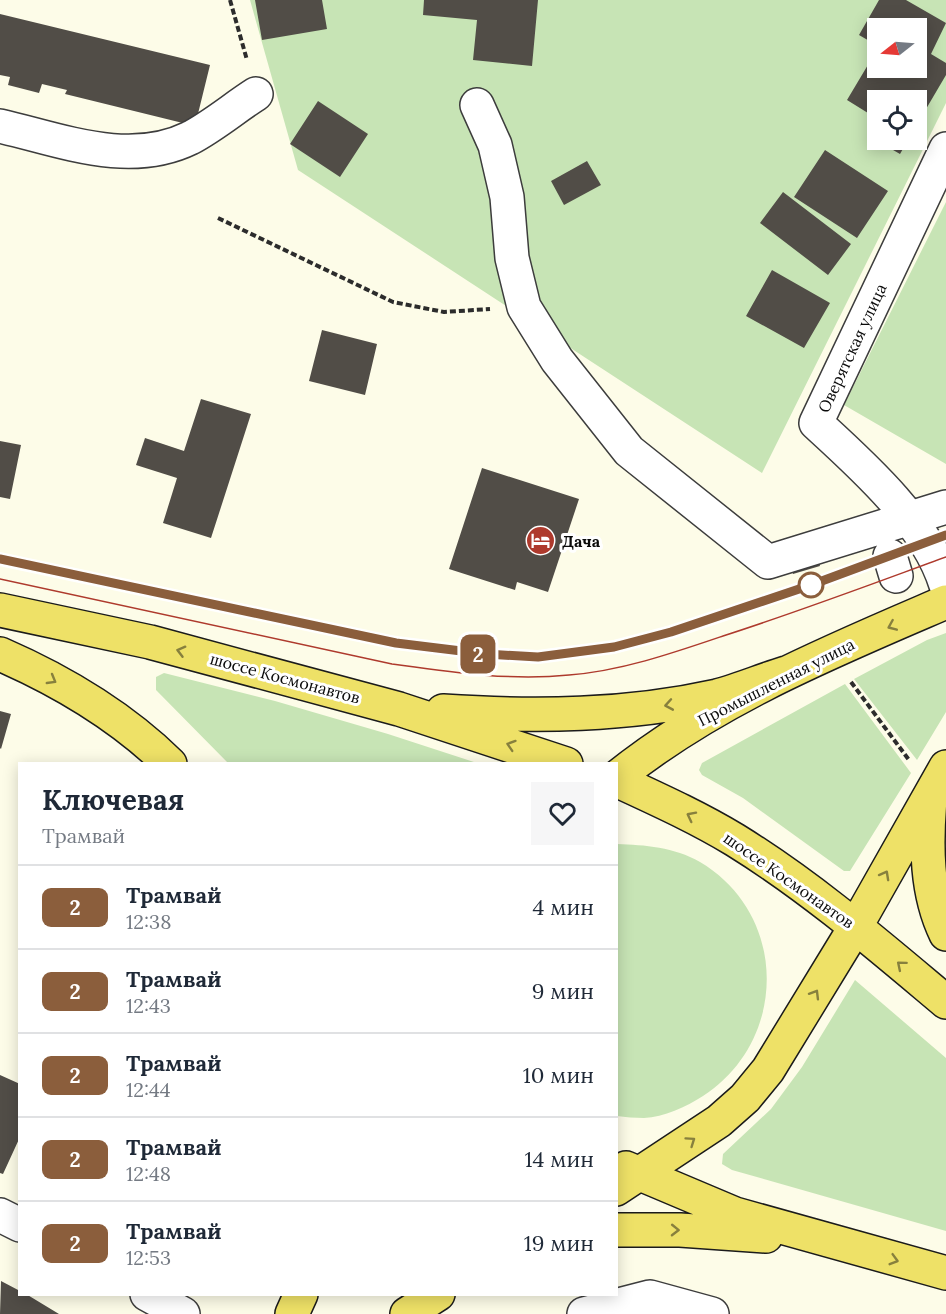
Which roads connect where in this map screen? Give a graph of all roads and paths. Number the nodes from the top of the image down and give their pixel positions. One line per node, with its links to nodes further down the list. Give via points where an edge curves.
1 (230, 0): 2 (path)
2 (256, 94): 4 (street, via 190,137 128,153)
3 (477, 105): 7 (street, via 495,145 507,196 512,258)
4 (0, 126)
5 (946, 149): 9 (street, Оверятская улица, via 816,423 857,460)
6 (218, 218): 7 (path, via 393,302 444,312)
7 (524, 307): 9 (street, via 557,360 629,451 768,562)
8 (946, 507): 9 (street)
9 (908, 519): 10 (street, Оверятская улица, via 926,542)
10 (946, 585)
11 (946, 602): 14 (main road, Промышленная улица, one-way to 14)
12 (0, 610): 16 (main road, шоссе Космонавтов, one-way to 12, via 150,642)
13 (0, 654): 17 (main road, one-way to 17, via 29,666 112,716 141,735)
14 (786, 673): 16 (main road, one-way to 16, via 719,695 625,711 532,714); 20 (main road, Промышленная улица, via 678,732)
15 (848, 679): 19 (path)
16 (399, 709): 18 (main road, шоссе Космонавтов, one-way to 16)
17 (168, 762)
18 (560, 762)
19 (913, 764)
20 (618, 777)
21 (618, 780): 23 (main road, шоссе Космонавтов, one-way to 21, via 735,840)
22 (938, 780): 23 (main road, one-way to 22); 24 (main road, via 928,833 932,891)
23 (856, 926): 25 (main road, шоссе Космонавтов, one-way to 23); 26 (main road, one-way to 23, via 719,1121 745,1098 768,1071)
24 (946, 934)
25 (946, 1002)
26 (625, 1176): 30 (main road)
27 (0, 1215): 28 (street)
28 (18, 1225)
29 (618, 1230): 30 (main road, one-way to 30, via 738,1234)
30 (842, 1245): 31 (main road, one-way to 31)
31 (946, 1273)
32 (151, 1296): 35 (street)
33 (300, 1296): 36 (main road)
34 (435, 1296): 37 (main road)
35 (183, 1314)
36 (292, 1314)
37 (406, 1314)
38 (584, 1314): 39 (street, via 650,1297)
39 (712, 1314)

